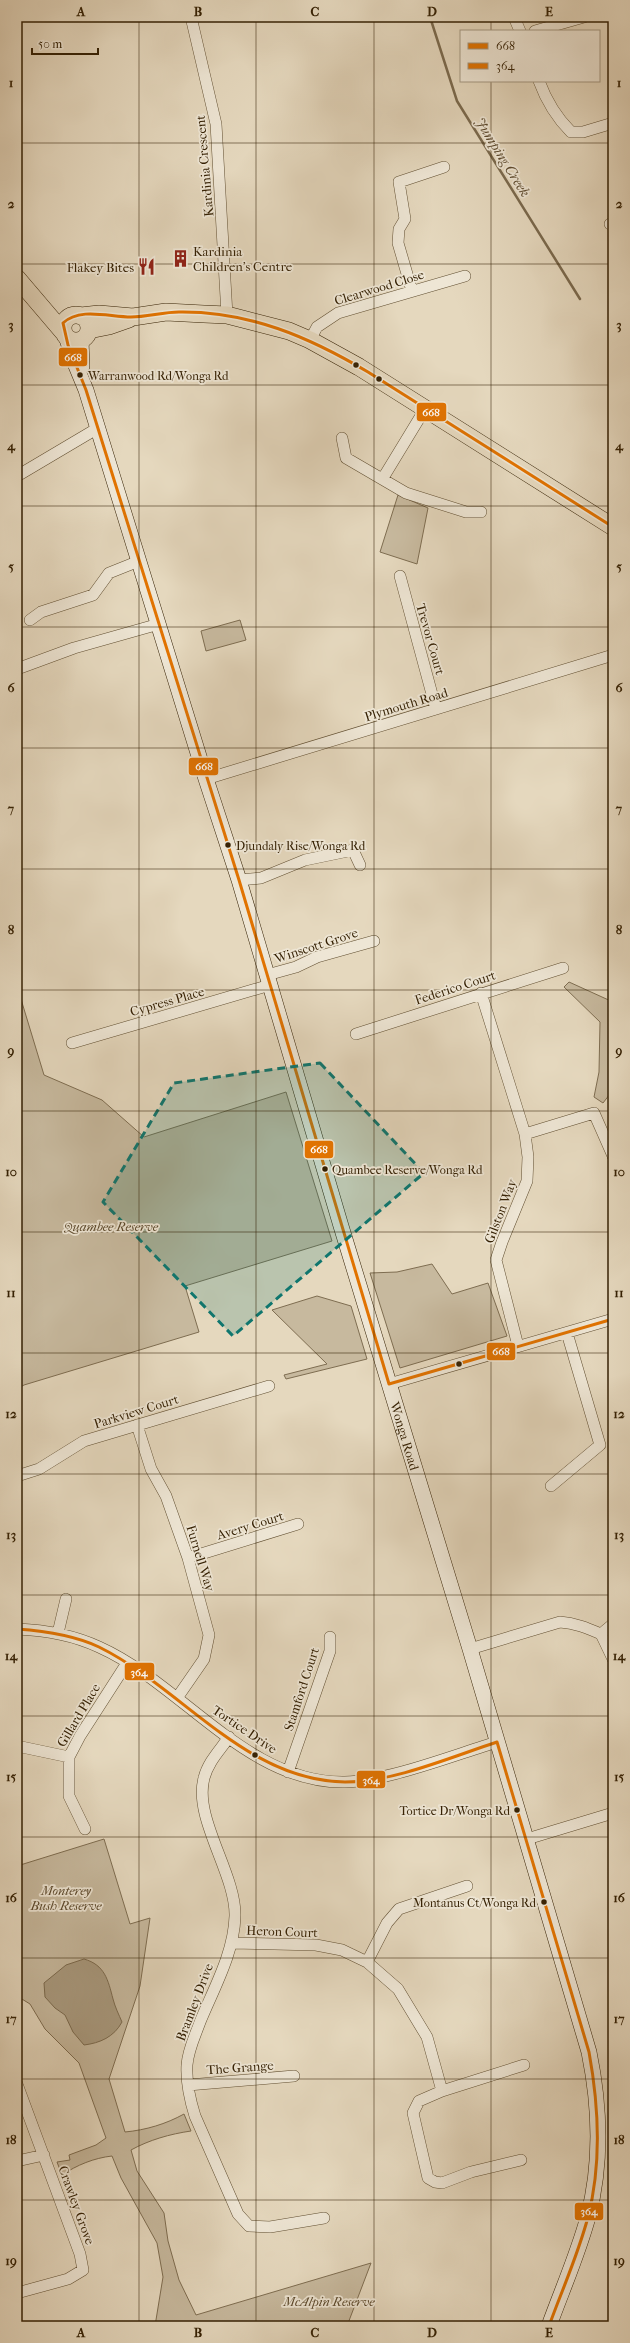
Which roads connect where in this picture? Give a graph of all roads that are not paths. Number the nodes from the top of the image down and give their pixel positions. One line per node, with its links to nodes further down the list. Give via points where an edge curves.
1 (190, 17): 12 (street, Kardinia Crescent, via 216,124)
2 (514, 17): 4 (street)
3 (584, 17): 5 (street)
4 (520, 30)
5 (538, 30)
6 (539, 82): 7 (street, via 545,98 571,132 583,132)
7 (613, 123)
8 (444, 167): 11 (street, via 399,182 405,219 399,229 398,243)
9 (465, 276): 11 (street, Clearwood Close)
10 (17, 278): 13 (main road, Wonga Road, via 33,295)
11 (412, 291): 14 (street, Clearwood Close, via 338,313 317,327)
12 (227, 315): 13 (main road, via 172,312 133,317 99,314); 14 (main road, via 269,325)
13 (76, 329): 16 (main road, Wonga Road, via 74,361)
14 (310, 340): 15 (main road, via 341,356)
15 (426, 409): 19 (street); 21 (main road)
16 (98, 428): 18 (street); 22 (main road, Wonga Road)
17 (342, 438): 19 (street, via 346,458)
18 (17, 476)
19 (383, 478): 20 (street, via 406,493 426,501 466,512)
20 (481, 512)
21 (613, 527)
22 (139, 561): 24 (street, via 109,574 93,595 41,612); 25 (main road, Wonga Road)
23 (400, 576): 28 (street, Trevor Court)
24 (30, 620)
25 (159, 624): 27 (street, via 74,648); 29 (main road, Wonga Road)
26 (613, 655): 28 (street, Plymouth Road)
27 (17, 669)
28 (436, 709): 29 (street, Plymouth Road)
29 (206, 779): 31 (main road, Wonga Road)
30 (360, 866): 31 (street, via 353,850 306,860 261,878)
31 (240, 880): 34 (main road, Wonga Road)
32 (374, 941): 34 (street, Winscott Grove, via 317,957)
33 (563, 968): 35 (street, Federico Court)
34 (269, 980): 37 (street, Cypress Place); 43 (main road, Wonga Road)
35 (481, 993): 36 (street, Federico Court); 38 (street, Gilston Way)
36 (356, 1034)
37 (72, 1043)
38 (525, 1134): 39 (street, via 594,1113); 42 (street, Gilston Way, via 528,1157 527,1181 496,1260)
39 (613, 1156)
40 (613, 1318): 41 (street)
41 (567, 1332): 42 (street); 47 (street, via 600,1445)
42 (518, 1346): 43 (street)
43 (389, 1384): 56 (main road, Wonga Road)
44 (269, 1386): 45 (street, Parkview Court)
45 (137, 1424): 46 (street, Parkview Court, via 84,1441 39,1469); 49 (street, Furnell Way, via 151,1469 166,1496)
46 (17, 1476)
47 (551, 1486)
48 (298, 1524): 49 (street, Avery Court)
49 (188, 1558): 59 (street, Furnell Way, via 209,1634 204,1659)
50 (66, 1599): 53 (street)
51 (613, 1624): 54 (street)
52 (17, 1629): 53 (street, Tortice Drive)
53 (58, 1633): 58 (street, Tortice Drive, via 100,1647)
54 (601, 1634): 56 (street, via 579,1624 560,1622); 57 (street)
55 (330, 1637): 64 (street, Stamford Court, via 330,1651)
56 (470, 1649): 61 (main road, Wonga Road)
57 (613, 1659)
58 (126, 1663): 59 (street, Tortice Drive); 63 (street, Gillard Place)
59 (177, 1698): 60 (street, Tortice Drive)
60 (229, 1737): 64 (street, Tortice Drive, via 267,1763); 69 (street, Bramley Drive, via 208,1766 202,1793 204,1808 232,1894 235,1914)
61 (497, 1742): 64 (street, Tortice Drive, via 368,1779 345,1782 316,1780); 67 (main road, Wonga Road)
62 (17, 1746): 63 (street)
63 (69, 1757): 66 (street, Gillard Place, via 68,1796)
64 (288, 1772)
65 (613, 1813): 67 (street)
66 (85, 1829)
67 (527, 1839): 81 (main road, Wonga Road, via 589,2052 599,2123 597,2160 588,2217)
68 (467, 1886): 70 (street, via 398,1909 387,1923)
69 (232, 1943): 70 (street, Heron Court, via 316,1945 342,1950); 74 (street, Bramley Drive, via 191,2044 187,2065)
70 (367, 1962): 75 (street, Heron Court, via 398,1989 427,2037)
71 (524, 2065): 75 (street)
72 (294, 2076): 74 (street, The Grange)
73 (17, 2084): 76 (street, Crawley Grove)
74 (188, 2085): 79 (street, Bramley Drive, via 195,2116 238,2214 249,2226 270,2227)
75 (442, 2091): 77 (street, via 419,2101 413,2113 428,2178 442,2183 471,2172)
76 (44, 2155): 78 (street); 80 (street, Crawley Grove, via 84,2270 68,2279)
77 (521, 2160)
78 (17, 2162)
79 (324, 2218)
80 (17, 2293)
81 (549, 2326)

